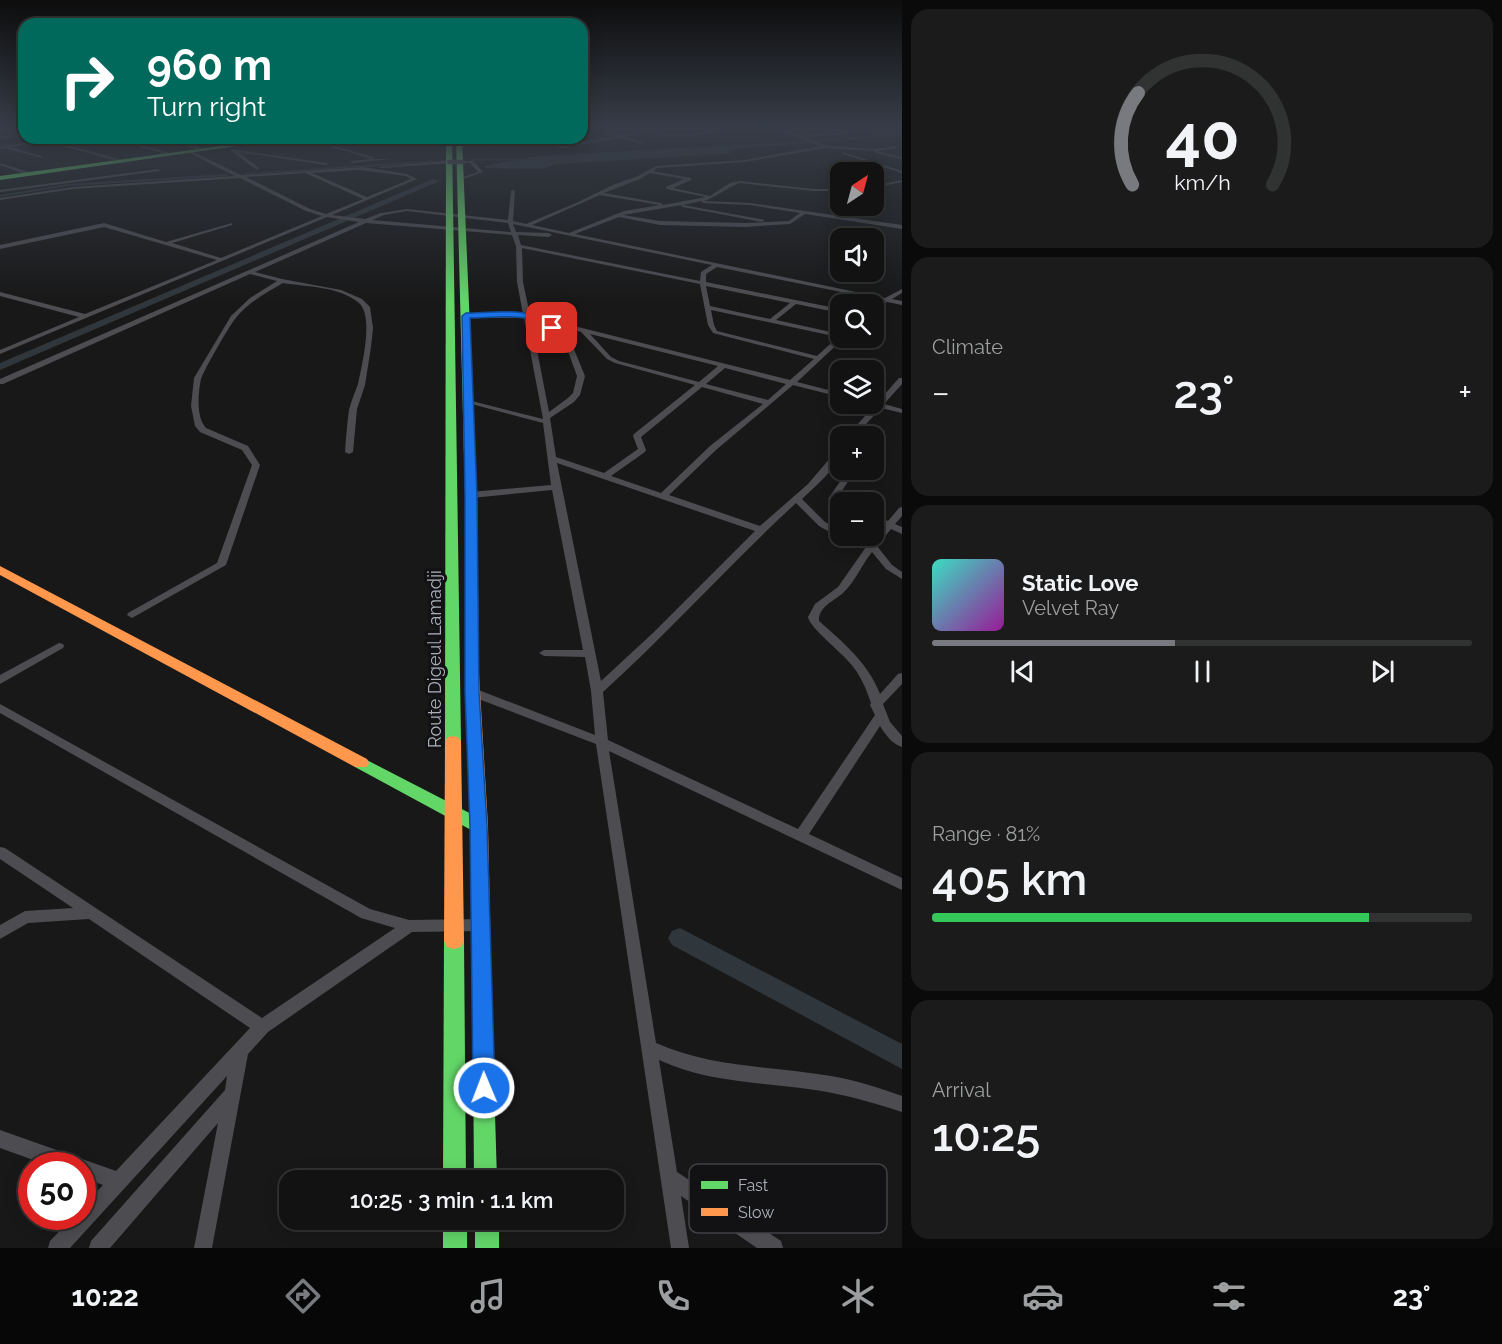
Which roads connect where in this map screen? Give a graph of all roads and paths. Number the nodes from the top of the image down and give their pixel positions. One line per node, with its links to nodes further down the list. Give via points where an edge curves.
1 (43, 185): 13 (street)
2 (115, 185): 17 (street)
3 (256, 185): 25 (street)
4 (336, 185): 18 (street)
5 (400, 185): 18 (street)
6 (453, 185): 23 (main road, Route Digeul Lamadji)
7 (461, 185): 23 (main road, Route Digeul Lamadji)
8 (618, 185): 15 (street)
9 (674, 185): 16 (street, via 668,188)
10 (730, 185): 16 (street)
11 (771, 185): 12 (street)
12 (830, 190)
13 (0, 191)
14 (513, 192): 28 (street)
15 (599, 194): 21 (street); 31 (street)
16 (711, 197): 19 (street)
17 (0, 199)
18 (367, 200): 25 (street)
19 (697, 201): 20 (street); 21 (street)
20 (742, 204): 22 (street); 24 (street)
21 (678, 206): 24 (street); 26 (street)
22 (803, 213): 29 (street, via 790,222); 33 (street)
23 (456, 214): 27 (street, via 407,210); 28 (street); 34 (main road, Route Digeul Lamadji)
24 (726, 214): 29 (street); 32 (street)
25 (327, 216): 27 (street); 41 (street)
26 (617, 216): 32 (street); 36 (street)
27 (363, 222): 34 (street); 43 (street)
28 (510, 222): 31 (street); 35 (street)
29 (778, 223): 32 (street)
30 (230, 224): 38 (street)
31 (527, 225): 36 (street)
32 (705, 225)
33 (902, 227)
34 (456, 230): 35 (street); 54 (main road, Route Digeul Lamadji); 107 (main road, Route Digeul Lamadji)
35 (516, 234): 37 (street); 39 (street)
36 (570, 234): 37 (street)
37 (584, 237): 42 (street)
38 (167, 243): 40 (street, via 102,225); 41 (street)
39 (519, 246): 45 (street); 55 (street, via 520,282)
40 (0, 247)
41 (220, 260): 53 (street)
42 (715, 266): 45 (street, via 704,273); 48 (street)
43 (249, 272): 44 (street); 65 (street)
44 (282, 281): 77 (street, via 323,286 367,307 368,347 353,409); 95 (street, via 252,299 233,317 198,378 195,406 199,426 245,448 256,465 221,565)
45 (703, 283): 49 (street); 51 (street)
46 (902, 291): 48 (street)
47 (0, 294): 53 (street)
48 (885, 300): 50 (street)
49 (795, 302): 52 (street); 57 (street)
50 (902, 303)
51 (707, 307): 57 (street); 62 (street, via 710,327 718,334)
52 (830, 309)
53 (84, 316): 61 (street)
54 (466, 316): 55 (street); 70 (main road, Route Digeul Lamadji)
55 (527, 316): 56 (street); 75 (street)
56 (545, 321): 58 (street); 75 (street, via 568,342 581,376 577,393)
57 (771, 321): 59 (street)
58 (584, 330): 63 (street); 67 (street, via 617,362)
59 (830, 335)
60 (830, 347): 62 (street)
61 (0, 352)
62 (818, 358): 66 (street)
63 (723, 366): 66 (street); 67 (street)
64 (902, 380): 69 (street)
65 (0, 382)
66 (790, 383): 68 (street); 71 (street)
67 (701, 385): 71 (street); 80 (street, via 637,436 642,450)
68 (830, 393)
69 (884, 397)
70 (468, 402): 75 (street); 82 (main road, Route Digeul Lamadji)
71 (769, 403): 83 (street, via 713,448)
72 (884, 406): 73 (street)
73 (902, 411)
74 (868, 414): 76 (street)
75 (547, 419): 78 (street)
76 (859, 426)
77 (349, 452)
78 (551, 458): 80 (street); 81 (street)
79 (830, 465): 84 (street)
80 (604, 477): 83 (street)
81 (556, 487): 82 (street); 98 (street)
82 (471, 495): 102 (main road, Route Digeul Lamadji)
83 (663, 496): 89 (street)
84 (796, 498): 88 (street); 89 (street)
85 (902, 510): 87 (street)
86 (884, 522): 87 (street)
87 (890, 525): 90 (street); 91 (street)
88 (830, 528)
89 (762, 530): 101 (street, via 671,623)
90 (902, 531)
91 (884, 532)
92 (872, 546): 94 (street); 104 (street, via 842,589 819,606 813,617 869,681)
93 (0, 570): 107 (main road)
94 (902, 576)
95 (132, 615)
96 (59, 646): 100 (street)
97 (544, 653): 98 (street)
98 (590, 654): 101 (street)
99 (902, 677): 104 (street)
100 (0, 680)
101 (597, 691): 105 (street)
102 (472, 692): 105 (street); 108 (main road, Route Digeul Lamadji)
103 (0, 708): 115 (street, via 366,914)
104 (878, 711): 106 (street); 109 (street)
105 (602, 742): 109 (street); 118 (street)
106 (902, 743)
107 (453, 812): 108 (main road); 113 (main road, Route Digeul Lamadji)
108 (479, 826): 114 (main road, Route Digeul Lamadji)
109 (801, 835): 111 (street)
110 (0, 852): 112 (street)
111 (902, 884)
112 (92, 913): 116 (street, via 25,917); 117 (street)
113 (454, 925): 114 (street); 115 (street); 124 (main road, Route Digeul Lamadji)
114 (481, 925): 125 (main road, Route Digeul Lamadji)
115 (409, 926): 117 (street)
116 (0, 933)
117 (262, 1027): 119 (street)
118 (650, 1048): 121 (street, via 683,1063 722,1073 830,1084); 127 (street)
119 (240, 1053): 120 (street); 128 (street)
120 (232, 1094): 134 (street); 135 (street)
121 (902, 1104)
122 (0, 1139): 123 (street)
123 (37, 1152)
124 (455, 1170)
125 (486, 1170)
126 (96, 1173): 128 (street)
127 (670, 1178): 129 (street); 138 (street)
128 (118, 1181): 133 (street)
129 (689, 1191)
130 (455, 1230): 136 (main road)
131 (487, 1230): 137 (main road)
132 (752, 1233): 139 (street)
133 (57, 1248)
134 (98, 1248)
135 (203, 1248)
136 (455, 1248)
137 (487, 1248)
138 (680, 1248)
139 (774, 1248)

